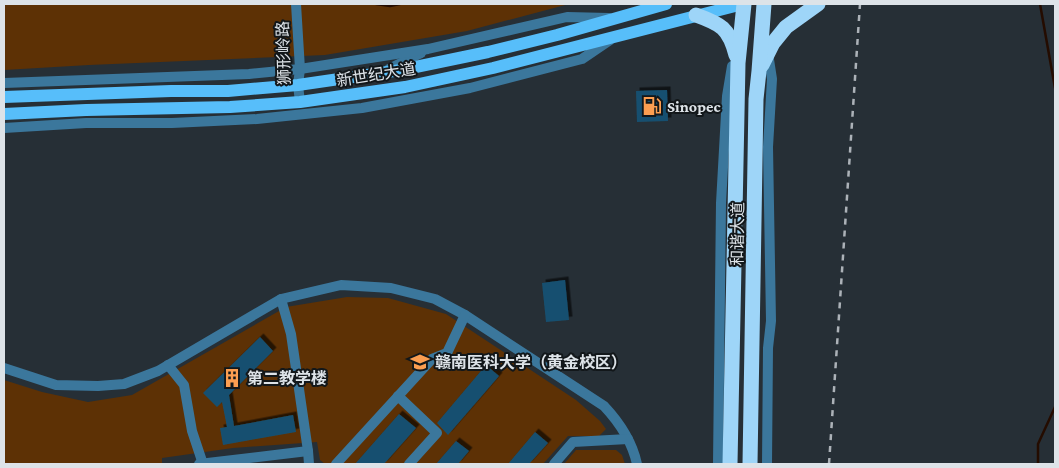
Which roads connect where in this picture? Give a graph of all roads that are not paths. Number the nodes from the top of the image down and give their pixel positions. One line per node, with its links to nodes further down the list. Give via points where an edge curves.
1 (296, 4): 12 (street, 狮形岭路)
2 (666, 4): 7 (main road, 新世纪大道)
3 (744, 4): 6 (main road, 新世纪大道); 11 (highway, 和谐大道)
4 (764, 4): 10 (street); 13 (highway, 和谐大道)
5 (818, 4): 10 (highway, via 786,27)
6 (696, 15): 8 (main road, 新世纪大道); 11 (highway, via 724,27)
7 (612, 18): 9 (street, via 567,17); 14 (main road, 新世纪大道, via 488,52)
8 (617, 36): 16 (main road, 新世纪大道); 19 (street, via 582,59)
9 (428, 49): 12 (street); 14 (street)
10 (768, 53): 13 (highway); 45 (street, via 772,79 768,147 771,321)
11 (736, 58): 42 (street, via 727,96 721,204); 43 (highway, 和谐大道)
12 (300, 70): 15 (street); 18 (street, 狮形岭路)
13 (760, 71): 44 (highway, 和谐大道, via 756,99)
14 (383, 73): 18 (main road, 新世纪大道)
15 (122, 79): 17 (street); 20 (street)
16 (428, 83): 19 (street); 22 (main road, 新世纪大道)
17 (7, 84)
18 (298, 85): 20 (main road, 新世纪大道, via 228,91); 22 (street, 狮形岭路)
19 (470, 88): 25 (street, via 362,108 257,120)
20 (171, 91): 21 (main road, 新世纪大道)
21 (4, 97)
22 (300, 102): 23 (main road, 新世纪大道)
23 (214, 107): 24 (main road, 新世纪大道); 25 (street)
24 (4, 114)
25 (172, 123): 26 (street)
26 (6, 126)
27 (281, 299): 28 (street, via 341,285 391,288 435,299); 29 (street); 33 (street, via 291,334)
28 (465, 315): 31 (street, via 447,353 432,358); 32 (street, via 604,406)
29 (168, 365): 30 (street, via 124,384 98,386 56,385); 36 (street, via 184,385 192,431)
30 (4, 368)
31 (398, 396): 38 (street); 39 (street, via 436,433)
32 (628, 439): 40 (street, via 573,442); 41 (street)
33 (308, 451): 34 (street); 37 (street)
34 (243, 461): 36 (street)
35 (199, 464): 36 (street)
36 (203, 464)
37 (309, 464)
38 (336, 464)
39 (409, 464)
40 (554, 464)
41 (637, 464)
42 (718, 464)
43 (730, 464)
44 (750, 464)
45 (766, 464)

